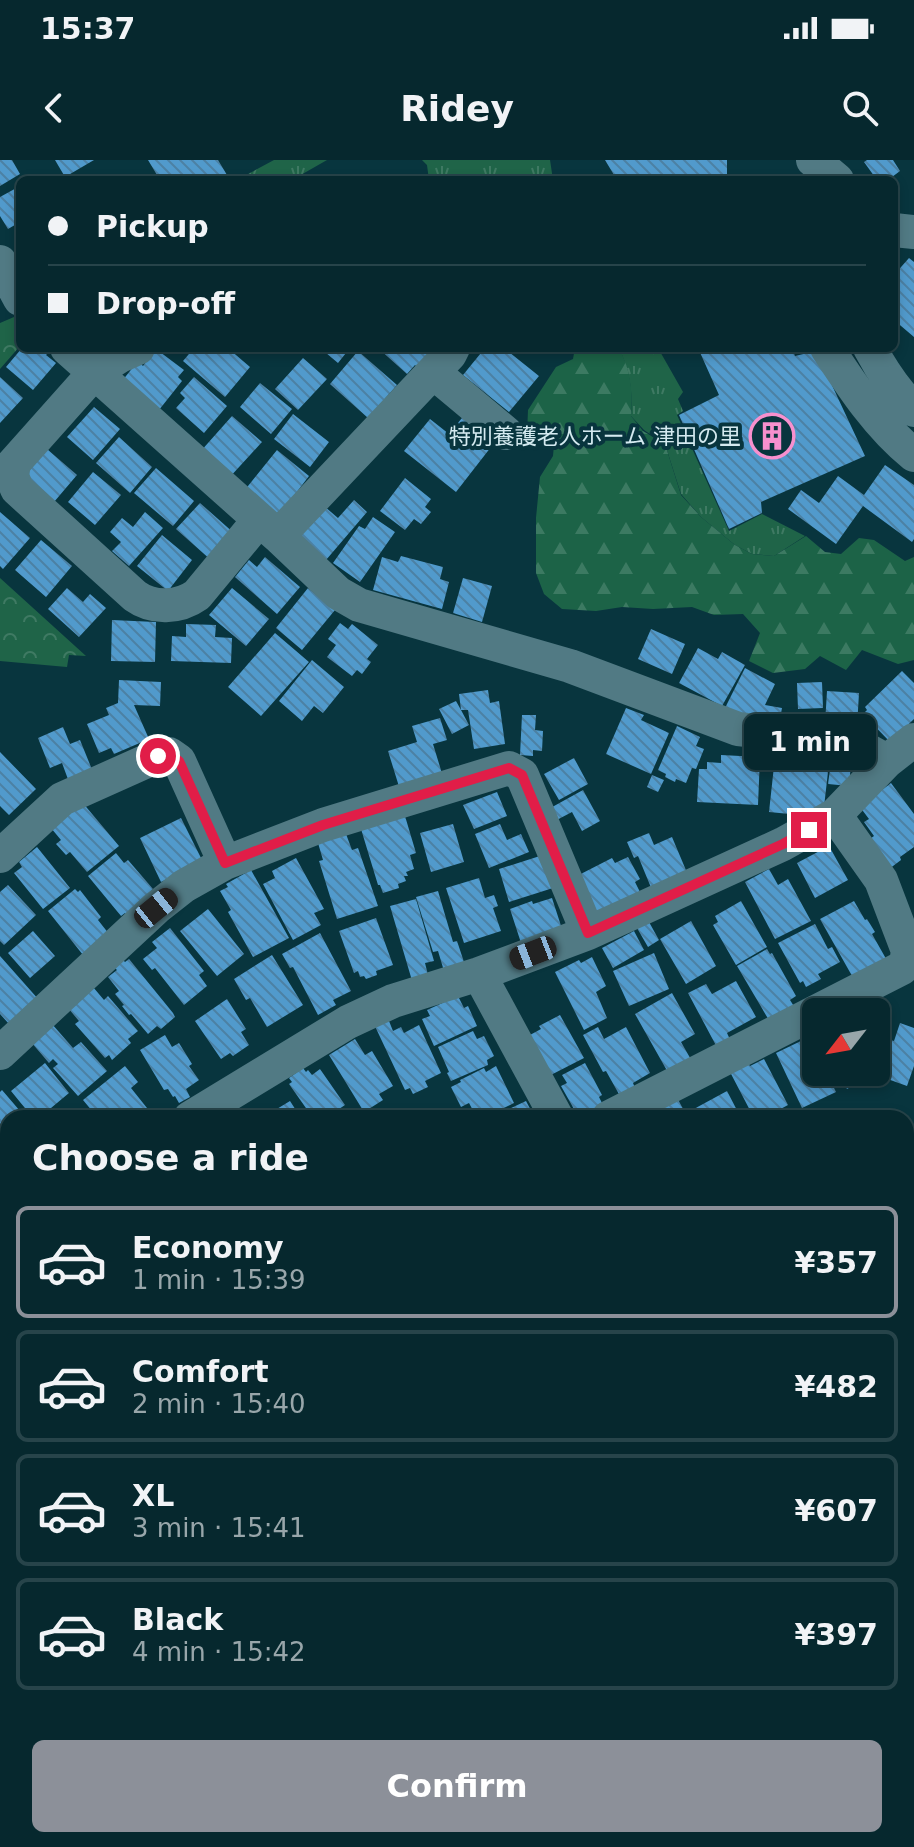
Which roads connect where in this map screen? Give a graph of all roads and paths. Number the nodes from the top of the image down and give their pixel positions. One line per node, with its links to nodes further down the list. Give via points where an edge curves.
1 (813, 160): 2 (street)
2 (832, 176)
3 (0, 262): 4 (street)
4 (16, 292)
5 (72, 352): 10 (street)
6 (129, 352): 10 (street)
7 (830, 352): 13 (street, via 879,421)
8 (872, 352): 11 (street)
9 (443, 360): 12 (street); 14 (street)
10 (95, 372): 14 (street); 14 (street, via 14,463 13,482 135,596 151,604 186,602)
11 (914, 410)
12 (506, 433)
13 (914, 455)
14 (269, 528): 16 (street, via 338,593 359,605 570,666 738,729 853,742)
15 (914, 740): 16 (street)
16 (887, 761): 17 (street)
17 (835, 815): 20 (street); 25 (street, via 881,880 908,951 906,963)
18 (0, 856): 19 (street, via 62,799 169,754 179,761)
19 (225, 863): 20 (street, via 323,825 509,768 522,775); 22 (street, via 156,908)
20 (588, 933): 21 (street)
21 (479, 974): 23 (street, via 393,1001 348,1022); 24 (street)
22 (3, 1043)
23 (203, 1110)
24 (553, 1110)
25 (624, 1110)

